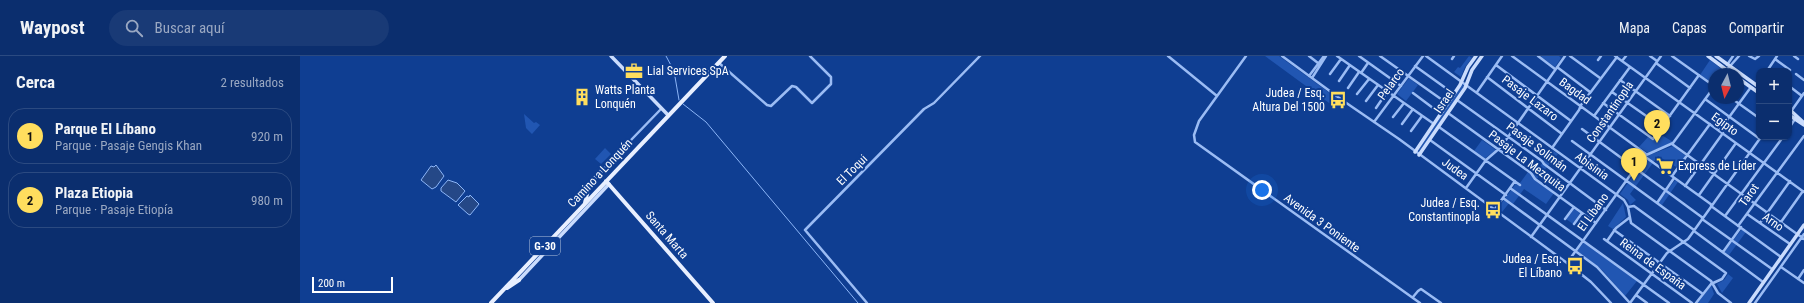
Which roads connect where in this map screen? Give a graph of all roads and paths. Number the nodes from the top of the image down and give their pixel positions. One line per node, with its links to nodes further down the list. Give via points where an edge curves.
1 (611, 56): 108 (street)
2 (725, 56): 42 (main road, Camino a Lonquén / G-30)
3 (810, 56): 42 (street, via 832,79 831,84 812,103 793,85 774,105 769,106)
4 (980, 56): 241 (street, El Toqui, via 805,230)
5 (1168, 56): 92 (street)
6 (1246, 56): 92 (street)
7 (1282, 56): 60 (street, Judea)
8 (1309, 56): 43 (street)
9 (1325, 56): 43 (street); 60 (street)
10 (1337, 56): 36 (street)
11 (1359, 56): 44 (street)
12 (1380, 56): 59 (street)
13 (1422, 56): 48 (street, Pelarco)
14 (1426, 56): 69 (street, Abisinia)
15 (1482, 56): 74 (street, Israel, via 1473,68)
16 (1502, 56): 46 (street)
17 (1512, 56): 68 (street, Bagdad)
18 (1538, 56): 50 (street)
19 (1564, 56): 50 (street)
20 (1570, 56): 64 (street)
21 (1601, 56): 39 (street)
22 (1626, 56): 40 (street)
23 (1650, 56): 41 (street)
24 (1661, 56): 41 (street, Constantinopla)
25 (1672, 56): 58 (street)
26 (1708, 56): 51 (street)
27 (1716, 56): 47 (street)
28 (1733, 56): 47 (street)
29 (1739, 56): 47 (street)
30 (1749, 56): 31 (street, via 1755,59)
31 (1759, 56)
32 (1777, 56): 37 (street)
33 (1794, 56): 38 (street)
34 (1474, 57): 69 (street, Israel)
35 (1616, 57): 40 (street, Egipto); 64 (street)
36 (1341, 59): 45 (street); 56 (street)
37 (1775, 59): 53 (street); 54 (street)
38 (1798, 59)
39 (1598, 60)
40 (1622, 61): 49 (street, Egipto)
41 (1656, 62): 62 (street, Constantinopla); 78 (street)
42 (718, 63): 115 (main road, Camino a Lonquén / G-30)
43 (1318, 63): 60 (street)
44 (1368, 63): 55 (street); 75 (street)
45 (1350, 65): 55 (street); 67 (street)
46 (1496, 65): 61 (street); 89 (street)
47 (1729, 65): 52 (street); 72 (street)
48 (1415, 66): 59 (street, Pelarco); 88 (street)
49 (1630, 67): 62 (street, Egipto); 65 (street)
50 (1556, 68): 68 (street); 84 (street)
51 (1724, 68)
52 (1728, 68)
53 (1769, 68)
54 (1787, 68)
55 (1360, 72): 63 (street); 77 (street)
56 (1330, 74)
57 (1796, 74): 66 (street)
58 (1699, 75): 70 (street); 78 (street)
59 (1408, 76): 75 (street, Pelarco); 102 (street)
60 (1311, 77): 125 (street, Judea)
61 (1487, 77): 83 (street); 106 (street, Pasaje Lazaro)
62 (1645, 78): 80 (street, Constantinopla); 98 (street, Egipto)
63 (1369, 79): 73 (street); 87 (street)
64 (1600, 79): 84 (street)
65 (1620, 80): 80 (street); 85 (street)
66 (1804, 80)
67 (1339, 81)
68 (1546, 81): 89 (street); 104 (street, Bagdad)
69 (1462, 82): 74 (street, Abisinia); 88 (street, Israel)
70 (1708, 82)
71 (1744, 82): 76 (street)
72 (1756, 83)
73 (1378, 85): 82 (street); 97 (street)
74 (1466, 85): 83 (street, Abisinia); 96 (street, Israel)
75 (1401, 86): 93 (street, Pelarco)
76 (1751, 87): 81 (street); 94 (street)
77 (1348, 88)
78 (1690, 88): 98 (street)
79 (1792, 88): 91 (street)
80 (1636, 91): 101 (street, Constantinopla); 118 (street)
81 (1756, 91)
82 (1387, 92): 93 (street); 105 (street)
83 (1476, 92): 126 (street, Abisinia)
84 (1590, 92): 104 (street)
85 (1612, 92): 100 (street); 101 (street)
86 (1413, 93): 112 (street)
87 (1357, 94)
88 (1454, 94): 102 (street, Israel)
89 (1537, 95): 106 (street); 124 (street)
90 (1708, 95): 95 (street)
91 (1803, 95): 107 (street)
92 (1217, 96): 238 (street, Avenida 3 Poniente, via 1197,125 1195,142)
93 (1393, 96): 99 (street); 125 (street, Pelarco)
94 (1744, 97)
95 (1705, 99): 111 (street); 121 (street)
96 (1457, 100): 113 (street, Israel); 142 (street, Pasaje Solimán)
97 (1366, 101)
98 (1680, 102): 111 (street, Egipto); 118 (street)
99 (1404, 103): 109 (street); 120 (street)
100 (1604, 103): 114 (street); 117 (street)
101 (1627, 103): 114 (street, Constantinopla); 133 (street)
102 (1448, 104): 112 (street, Israel)
103 (1739, 104): 119 (street); 121 (street)
104 (1580, 106): 117 (street, Bagdad); 124 (street)
105 (1376, 108)
106 (1528, 108): 126 (street); 139 (street, Pasaje Lazaro)
107 (1792, 108)
108 (662, 109): 115 (street); 162 (street)
109 (1413, 109): 116 (street); 127 (street)
110 (1792, 112): 131 (street)
111 (1695, 113): 129 (street, Egipto); 149 (street)
112 (1441, 114): 128 (street, Israel)
113 (1448, 114): 132 (street, Israel); 151 (street, Pasaje La Mezquita)
114 (1619, 115): 133 (street, via 1653,139); 134 (street, Constantinopla)
115 (668, 116): 171 (main road, Camino a Lonquén / G-30)
116 (1422, 116): 128 (street); 136 (street)
117 (1594, 116): 134 (street, Bagdad)
118 (1670, 116): 133 (street)
119 (1756, 116)
120 (1393, 117)
121 (1730, 117): 137 (street); 140 (street)
122 (1792, 117): 123 (street)
123 (1795, 119): 130 (street); 131 (street)
124 (1571, 121): 139 (street)
125 (1374, 122): 152 (street, Judea)
126 (1518, 122): 142 (street); 150 (street, Abisinia)
127 (1402, 124)
128 (1434, 124): 152 (street, Israel)
129 (1710, 124): 137 (street, Egipto); 157 (street)
130 (1792, 124)
131 (1804, 124)
132 (1439, 127): 143 (street, Israel); 158 (street)
133 (1662, 127)
134 (1610, 128): 147 (street, Constantinopla); 156 (street, Bagdad)
135 (1582, 129): 147 (street)
136 (1411, 131)
137 (1720, 131): 138 (street, Egipto)
138 (1723, 133): 148 (street, Egipto); 160 (street)
139 (1562, 134): 150 (street)
140 (1756, 135)
141 (1804, 136): 164 (street, Tarot)
142 (1508, 137): 151 (street); 172 (street, Pasaje Solimán)
143 (1430, 140): 155 (street, Israel); 165 (street)
144 (1760, 140): 153 (street)
145 (1780, 140): 159 (street)
146 (1572, 141): 154 (street)
147 (1600, 141): 154 (street, Constantinopla); 161 (street)
148 (1736, 143): 153 (street, Egipto); 166 (street)
149 (1672, 144): 156 (street); 157 (street)
150 (1552, 148): 163 (street, Abisinia)
151 (1498, 150): 158 (street); 184 (street, Pasaje La Mezquita)
152 (1415, 152): 155 (street, Judea)
153 (1750, 153): 159 (street, Egipto); 173 (street)
154 (1590, 154): 163 (street, Constantinopla); 169 (street)
155 (1420, 155): 176 (street, Judea)
156 (1645, 155): 161 (street, El Líbano); 167 (street, Bagdad)
157 (1688, 155): 160 (street); 167 (street)
158 (1486, 160): 165 (street); 168 (street)
159 (1764, 163): 164 (street, Egipto); 181 (street)
160 (1700, 164): 166 (street); 175 (street)
161 (1636, 168): 169 (street, El Líbano); 178 (street)
162 (604, 169): 186 (main road, via 590,185)
163 (1580, 169): 172 (street, Constantinopla); 182 (street, Abisinia)
164 (1777, 172): 170 (street, Egipto); 188 (street, Tarot)
165 (1476, 174): 176 (street); 180 (street)
166 (1714, 174): 173 (street); 183 (street)
167 (1673, 177): 175 (street, Bagdad); 178 (street)
168 (1515, 181): 174 (street); 177 (street)
169 (1626, 181): 182 (street, El Líbano); 187 (street)
170 (1790, 181): 179 (street, Egipto); 194 (street)
171 (608, 183): 186 (main road, Camino a Lonquén / G-30); 230 (street, Camino a Lonquén); 240 (main road, Santa Marta)
172 (1570, 183): 184 (street, Constantinopla); 193 (street, Pasaje Solimán)
173 (1728, 184): 181 (street); 189 (street)
174 (1520, 185)
175 (1685, 186): 183 (street, Bagdad)
176 (1466, 188): 192 (street, Judea)
177 (1510, 188): 180 (street); 196 (street)
178 (1666, 190): 187 (street); 200 (street)
179 (1804, 191): 202 (street)
180 (1506, 194): 185 (street)
181 (1741, 194): 188 (street); 198 (street)
182 (1616, 195): 191 (street, Abisinia, via 1625,201); 193 (street, El Líbano)
183 (1699, 195): 189 (street, Bagdad)
184 (1560, 197): 190 (street, Pasaje La Mezquita); 196 (street, Constantinopla)
185 (1503, 198): 192 (street); 206 (street)
186 (585, 203): 235 (main road, Camino a Lonquén / G-30)
187 (1657, 203): 210 (street)
188 (1754, 203): 194 (street); 197 (street, Tarot)
189 (1712, 206): 198 (street, Bagdad); 200 (street)
190 (1574, 207): 195 (street, Pasaje La Mezquita); 201 (street)
191 (1628, 207): 199 (street); 217 (street, via 1634,206)
192 (1495, 209): 213 (street, Judea)
193 (1606, 210): 203 (street, El Líbano)
194 (1767, 212): 202 (street); 204 (street)
195 (1582, 213): 203 (street, Pasaje La Mezquita); 205 (street)
196 (1547, 214): 206 (street, Constantinopla); 216 (street)
197 (1746, 214): 204 (street, Arno); 208 (street, Tarot)
198 (1725, 216): 208 (street, Bagdad)
199 (1629, 218): 209 (street); 219 (street, via 1632,223)
200 (1703, 218): 210 (street); 215 (street)
201 (1565, 219)
202 (1781, 222): 211 (street)
203 (1596, 223): 216 (street, El Líbano)
204 (1760, 223): 218 (street, Arno)
205 (1574, 224)
206 (1539, 225): 213 (street, Constantinopla); 220 (street)
207 (1804, 225): 211 (street)
208 (1739, 227): 215 (street, Tarot); 222 (street, Bagdad)
209 (1614, 230): 224 (street); 228 (street, Reina de España, via 1605,240)
210 (1694, 231): 217 (street); 221 (street)
211 (1797, 234): 214 (street); 218 (street)
212 (1804, 234): 214 (street)
213 (1531, 237): 223 (street, Judea)
214 (1803, 238): 225 (street)
215 (1731, 240): 221 (street, Tarot); 226 (street)
216 (1583, 241): 220 (street, El Líbano); 234 (street)
217 (1684, 243): 219 (street); 231 (street, via 1726,273 1722,279)
218 (1790, 244): 222 (street)
219 (1670, 251): 224 (street); 231 (street)
220 (1575, 252): 223 (street, El Líbano); 245 (street, via 1597,267)
221 (1723, 252): 232 (street)
222 (1781, 257): 226 (street)
223 (1567, 263): 244 (street, Judea)
224 (1660, 263): 228 (street); 236 (street)
225 (1781, 267): 229 (street); 252 (street)
226 (1772, 269): 232 (street)
227 (1804, 270): 229 (street)
228 (1652, 274): 234 (street); 248 (street, Reina de España)
229 (1798, 279): 233 (street)
230 (519, 280): 235 (main road)
231 (1712, 282): 236 (street); 250 (street, via 1718,294)
232 (1764, 282): 251 (street)
233 (1804, 283)
234 (1643, 285): 237 (street); 247 (street)
235 (504, 288): 239 (main road, Camino a Lonquén / G-30)
236 (1703, 294): 249 (street)
237 (1636, 295): 245 (street); 246 (street)
238 (1412, 298): 242 (street, Avenida 3 Poniente); 243 (street, via 1421,290)
239 (491, 303)
240 (713, 303)
241 (867, 303)
242 (1420, 303)
243 (1441, 303)
244 (1611, 303)
245 (1630, 303)
246 (1647, 303)
247 (1668, 303)
248 (1692, 303)
249 (1696, 303)
250 (1731, 303)
251 (1749, 303)
252 (1755, 303)

